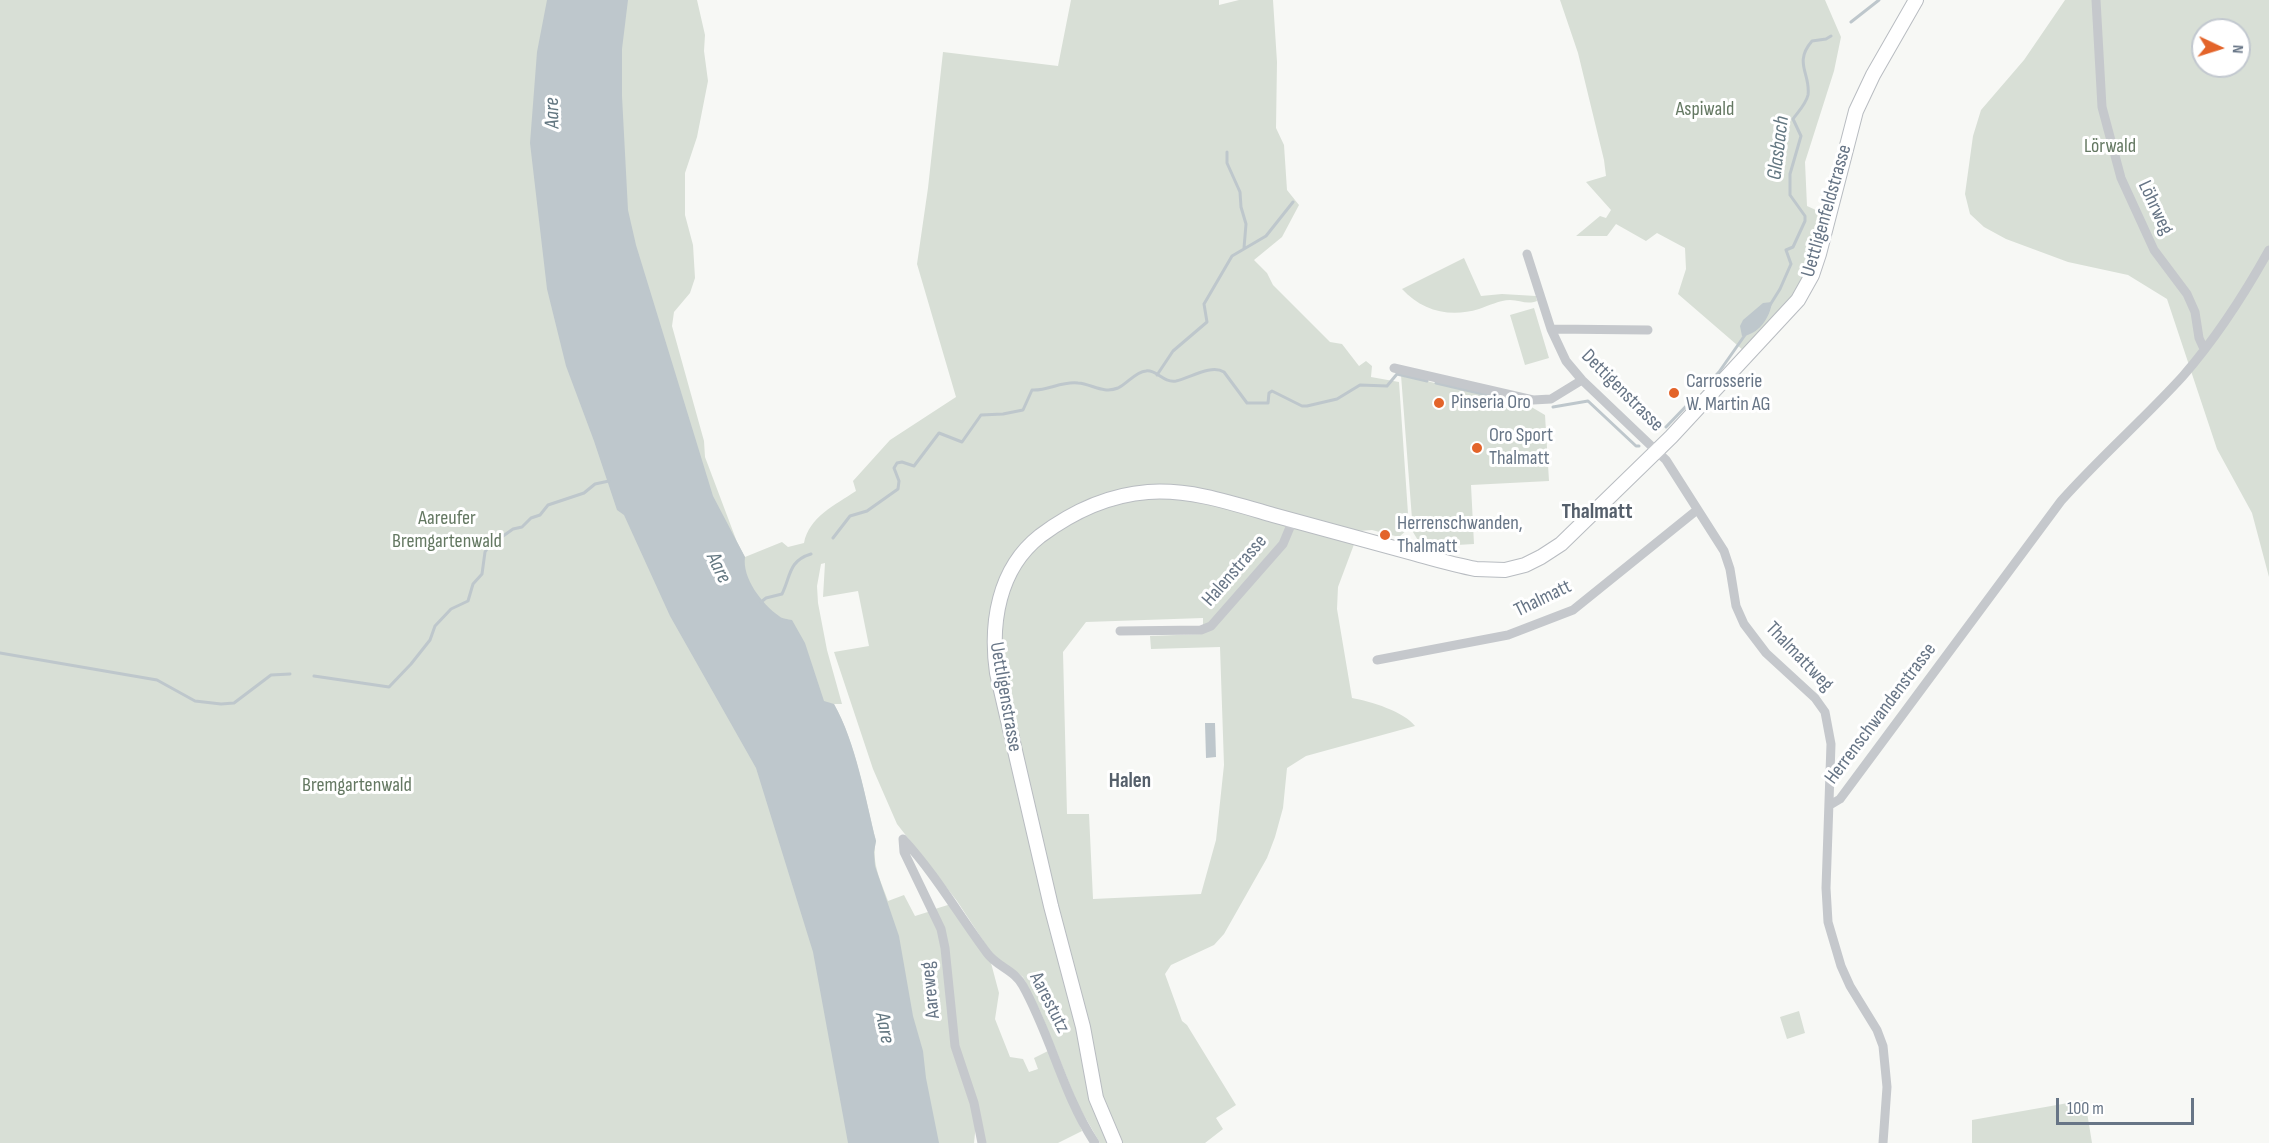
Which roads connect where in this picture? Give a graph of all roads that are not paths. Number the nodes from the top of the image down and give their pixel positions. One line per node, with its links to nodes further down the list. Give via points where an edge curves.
1 (1916, 0): 10 (main road, Uettligenfeldstrasse, via 1856,111 1819,254 1803,292 1783,319)
2 (2097, 0): 7 (street, Löhrweg, via 2102,107 2118,168 2154,250 2187,294)
3 (2269, 250): 7 (street, Herrenschwandenstrasse, via 2226,321)
4 (1527, 254): 5 (street, Dettigenstrasse)
5 (1551, 329): 6 (street); 9 (street, Dettigenstrasse, via 1566,361)
6 (1648, 330)
7 (2204, 349): 15 (street, Herrenschwandenstrasse, via 2185,374 2061,501 1840,800)
8 (1394, 368): 9 (street, via 1540,401 1555,397)
9 (1582, 380): 10 (street, Dettigenstrasse)
10 (1656, 452): 11 (street, Thalmattweg, via 1666,460); 12 (main road, Uettligenstrasse, via 1561,544 1542,558 1516,568 1466,567)
11 (1697, 510): 14 (street, Thalmatt, via 1573,610 1508,635); 15 (street, Thalmattweg, via 1728,560 1736,606 1744,624 1766,653 1825,712 1830,735)
12 (1293, 520): 13 (street, Halenstrasse, via 1286,539 1210,626 1201,630); 19 (main road, Uettligenstrasse, via 1200,495 1122,495 1078,512 1035,541 1010,574 999,602 994,630 997,673 1083,1027 1094,1090)
13 (1120, 631)
14 (1377, 660)
15 (1830, 805): 20 (street, Herrenschwandenstrasse, via 1828,922 1841,966 1883,1046 1887,1087)
16 (903, 839): 17 (street, Aareweg, via 904,852 941,929 957,1054 974,1102); 18 (street, Aarestutz, via 941,885 987,954 1022,982 1073,1103)
17 (982, 1143)
18 (1095, 1143)
19 (1115, 1143)
20 (1883, 1143)

